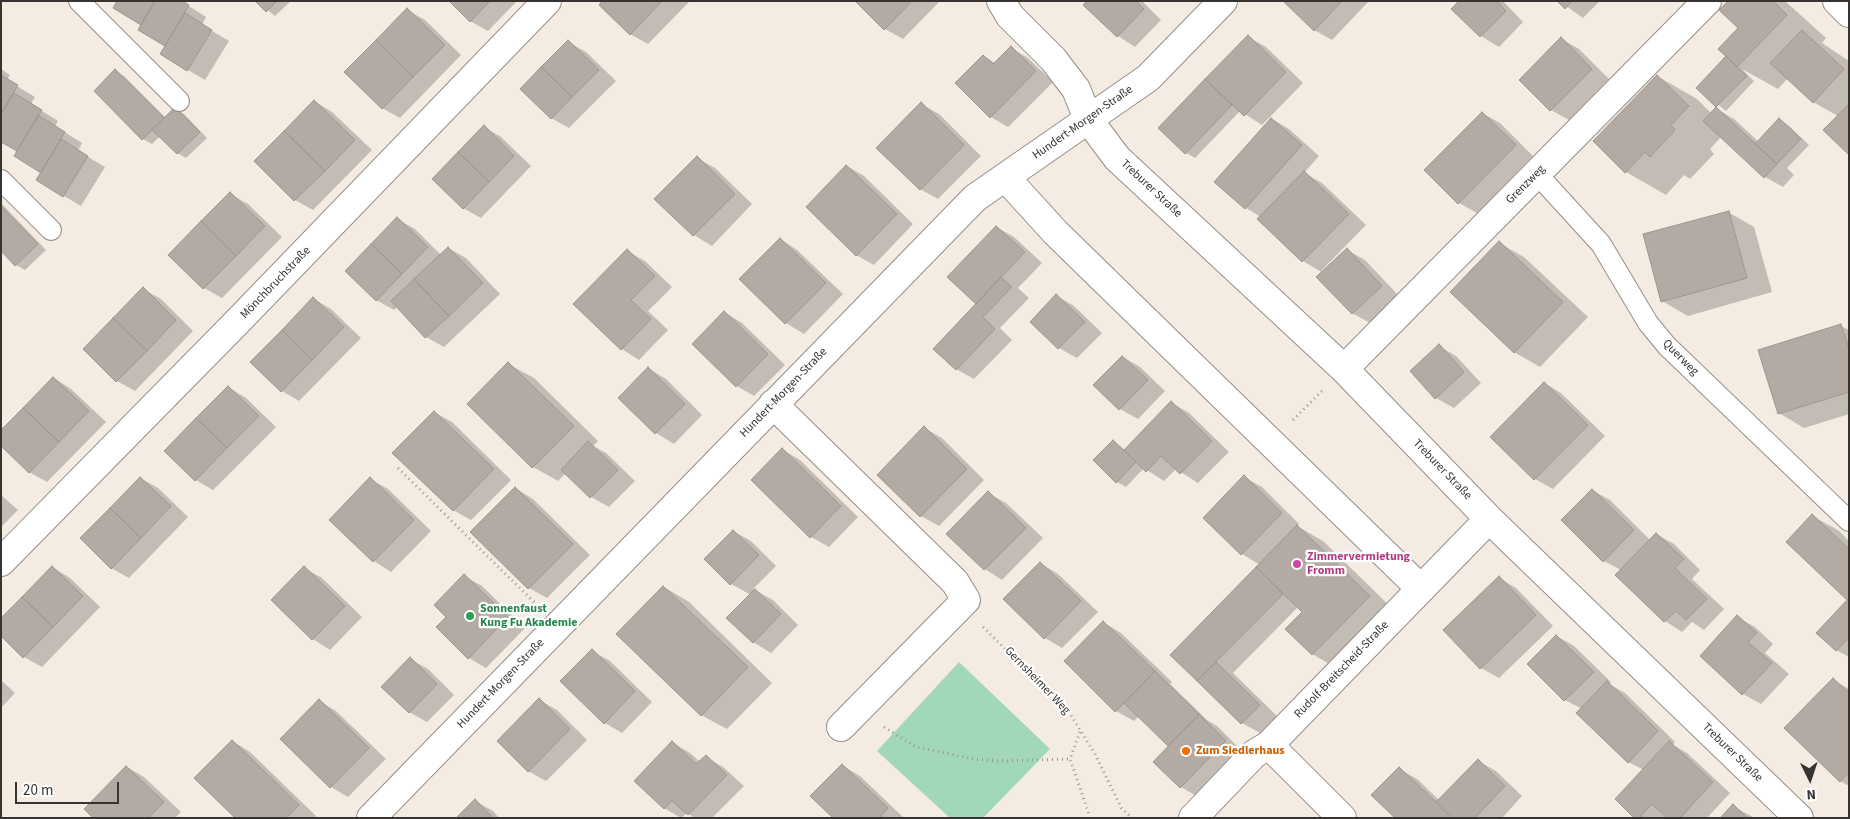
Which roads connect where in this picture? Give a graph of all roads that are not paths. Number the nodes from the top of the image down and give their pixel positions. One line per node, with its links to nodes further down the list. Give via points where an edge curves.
1 (78, 1): 8 (lane)
2 (547, 1): 18 (street, Mönchbruchstraße)
3 (1001, 1): 9 (street, Treburer Straße, via 1010,16 1053,59 1076,89)
4 (1223, 1): 9 (street, Hundert-Morgen-Straße, via 1148,78)
5 (1707, 1): 10 (street, Grenzweg)
6 (1837, 1): 7 (street)
7 (1849, 13)
8 (179, 101)
9 (1088, 119): 11 (street, Hundert-Morgen-Straße); 14 (street, Treburer Straße, via 1117,158)
10 (1537, 174): 14 (street, Grenzweg); 17 (lane, Querweg, via 1601,244 1648,323 1667,346)
11 (1005, 176): 15 (street, Hundert-Morgen-Straße, via 975,198); 19 (street, via 1056,233)
12 (1, 180): 13 (lane)
13 (51, 230)
14 (1344, 369): 16 (street, Treburer Straße)
15 (773, 404): 20 (street, via 954,582 966,600); 22 (street, Hundert-Morgen-Straße)
16 (1489, 519): 19 (street, Rudolf-Breitscheid-Straße); 25 (street, Treburer Straße)
17 (1849, 522)
18 (1, 562)
19 (1421, 589): 21 (street, Rudolf-Breitscheid-Straße)
20 (850, 718)
21 (1269, 745): 23 (street, Rudolf-Breitscheid-Straße, via 1254,754); 24 (street)
22 (371, 818)
23 (1193, 818)
24 (1342, 818)
25 (1799, 818)

